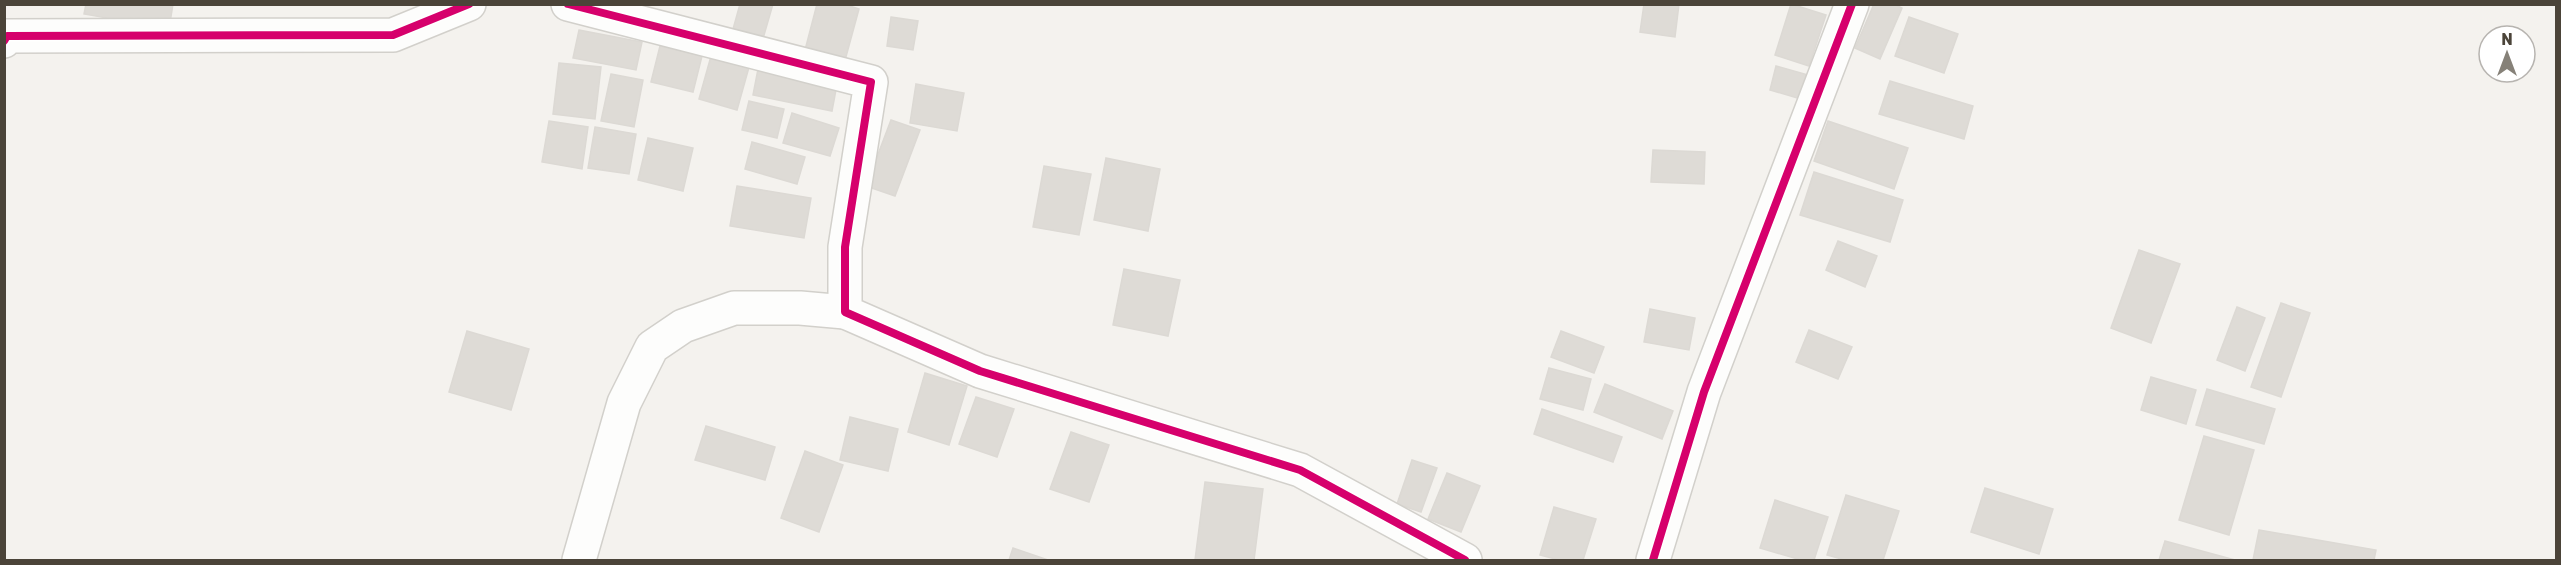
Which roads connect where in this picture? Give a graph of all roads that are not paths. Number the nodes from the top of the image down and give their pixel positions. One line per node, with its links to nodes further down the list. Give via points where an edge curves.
1 (469, 4): 4 (street, via 393,35 7,36)
2 (568, 4): 5 (street, via 871,82 845,247)
3 (1852, 4): 8 (street, via 1704,392)
4 (4, 41)
5 (845, 312): 6 (street, via 734,308 683,326 652,347 624,403); 7 (street, via 981,371 1300,470)
6 (579, 561)
7 (1465, 561)
8 (1653, 561)

